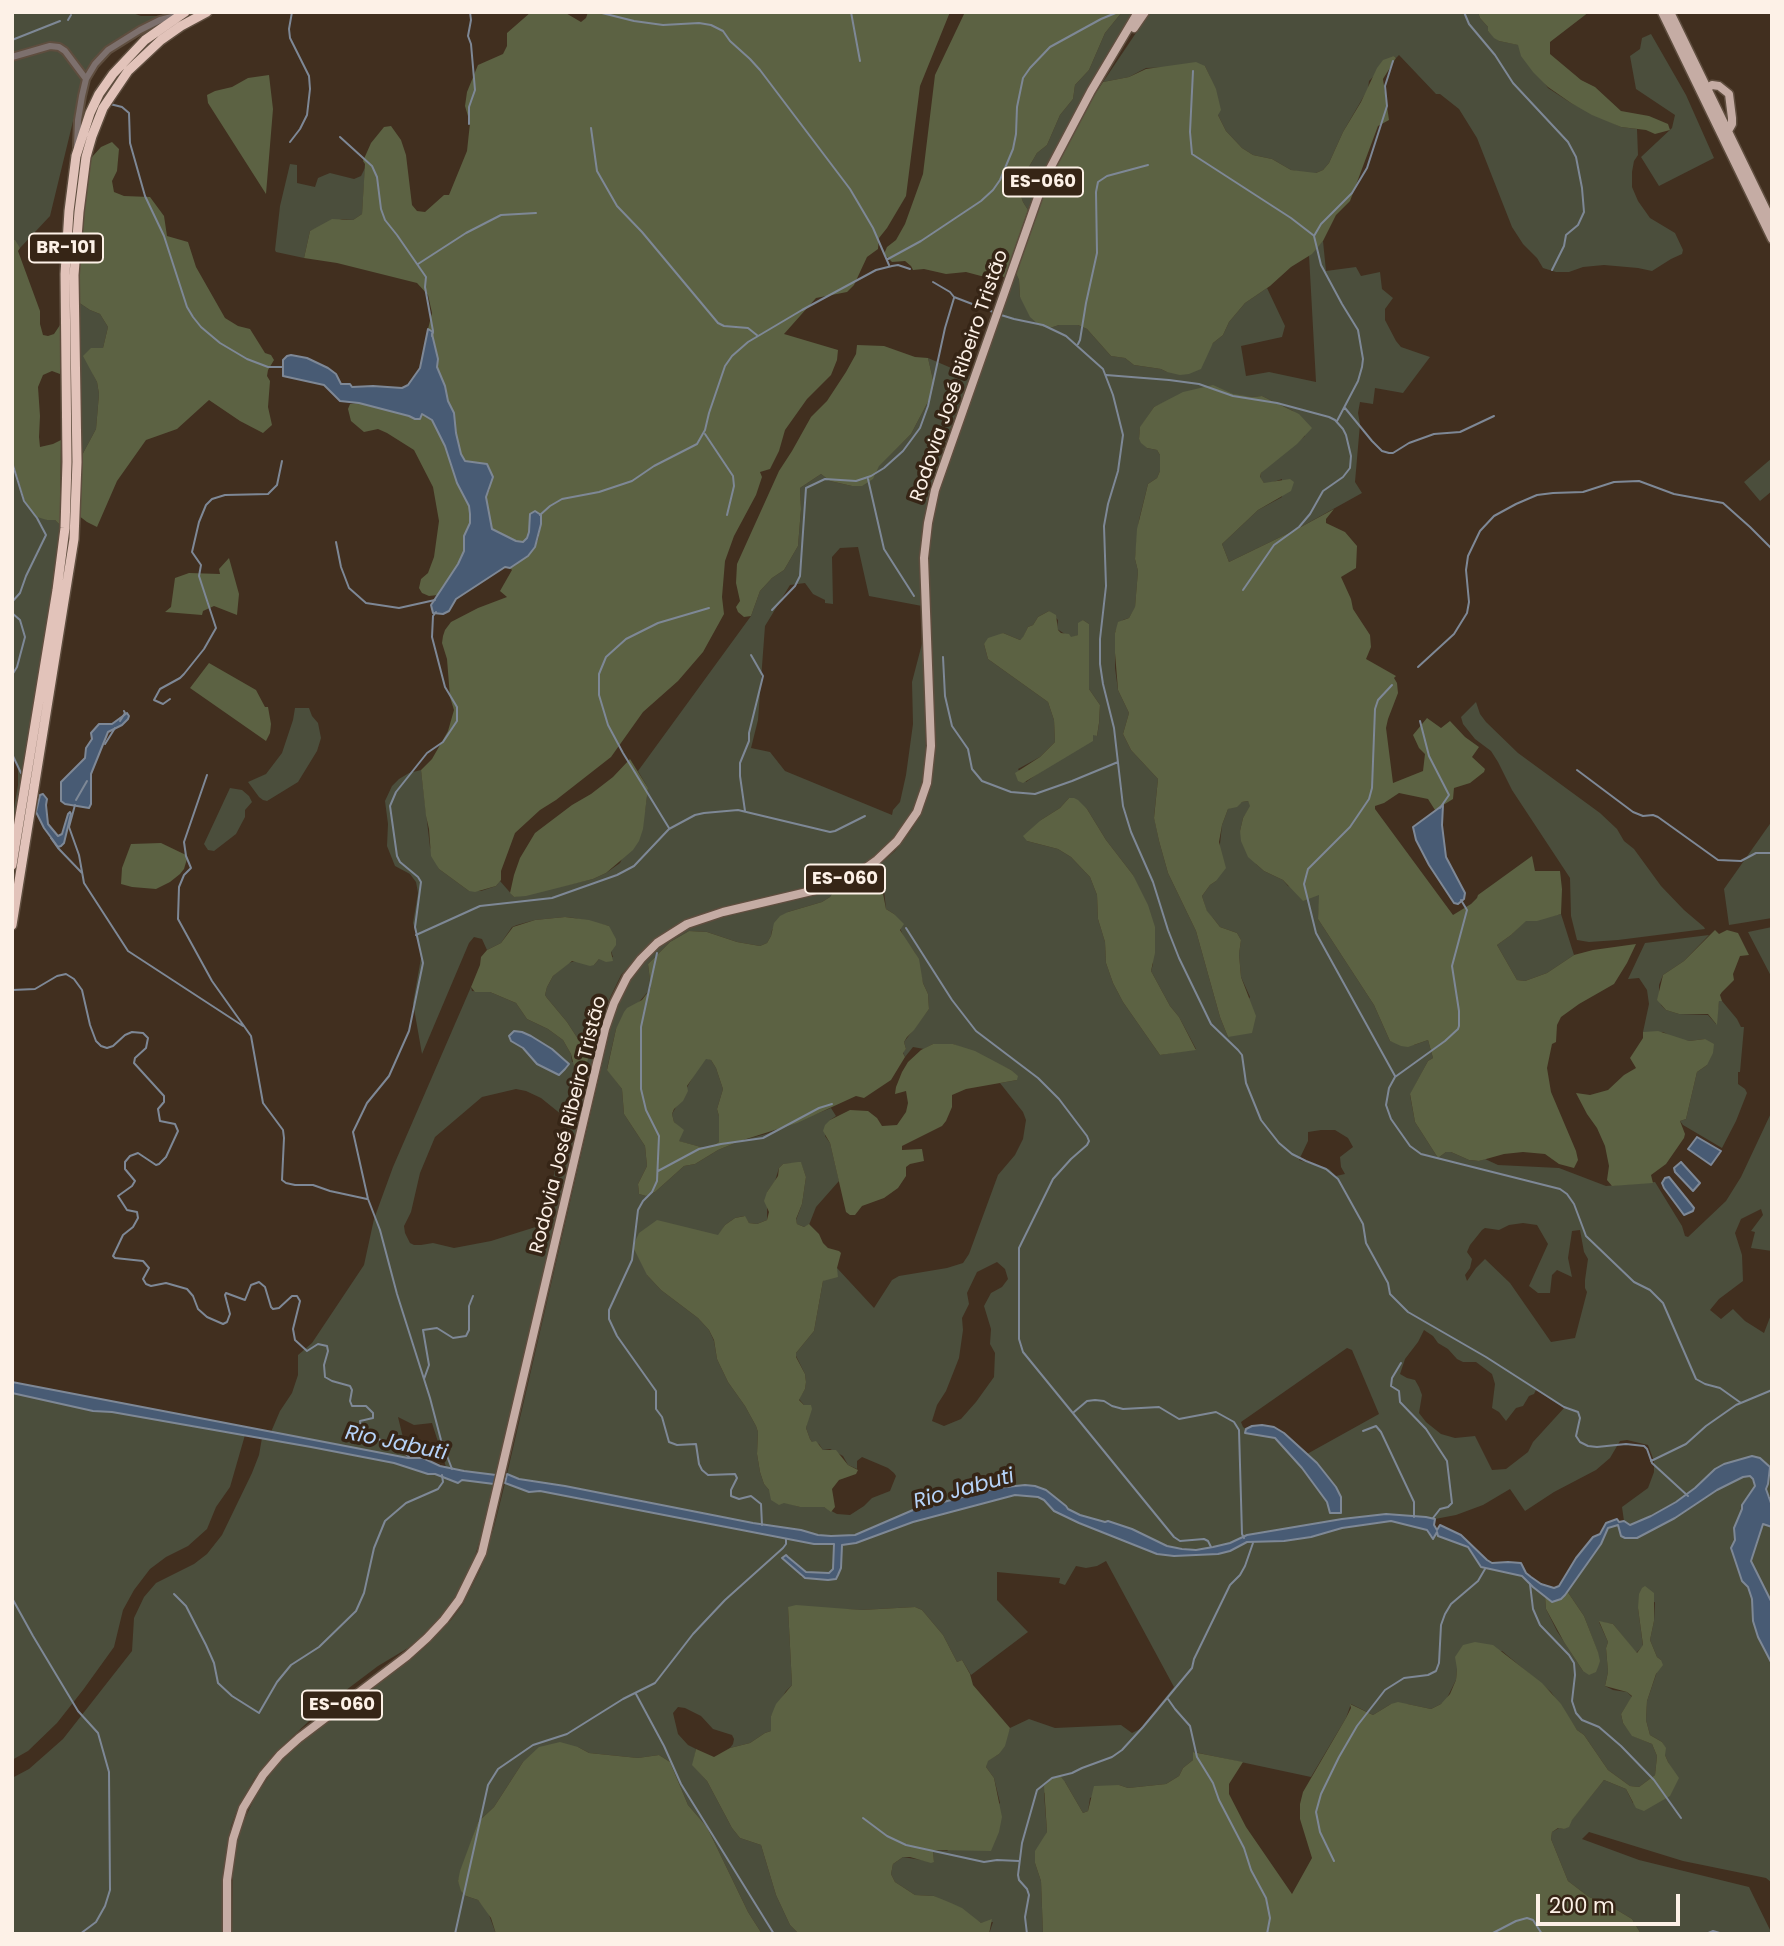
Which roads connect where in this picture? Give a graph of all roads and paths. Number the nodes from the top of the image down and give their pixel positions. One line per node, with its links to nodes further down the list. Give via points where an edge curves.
1 (207, 12): 16 (highway, BR-101, via 160,40 128,71 103,108 86,158 74,294 74,539)
2 (1138, 12): 8 (main road, Rodovia José Ribeiro Tristão / ES-060)
3 (1145, 12): 8 (main road, Rodovia José Ribeiro Tristão / ES-060)
4 (1662, 12): 10 (main road)
5 (1670, 12): 10 (main road)
6 (183, 14): 9 (street, via 148,25 122,40 101,56); 12 (highway, BR-101, via 145,40 113,74 90,113)
7 (12, 57): 9 (street, via 59,47)
8 (1110, 57): 17 (main road, Rodovia José Ribeiro Tristão / ES-060, via 1044,180 936,490 924,558 931,746 927,783 917,811 897,841 863,870 820,889 687,925 657,943 627,978 605,1029 482,1553 444,1620 407,1656 289,1746 254,1788 231,1846)
9 (86, 79): 12 (street)
10 (1704, 91): 11 (main road); 11 (main road, via 1712,85 1729,94 1732,124); 14 (main road)
11 (1728, 131): 13 (main road)
12 (76, 156): 15 (highway, BR-101, via 64,284 65,528)
13 (1772, 222)
14 (1772, 239)
15 (12, 865)
16 (12, 925)
17 (227, 1934)

